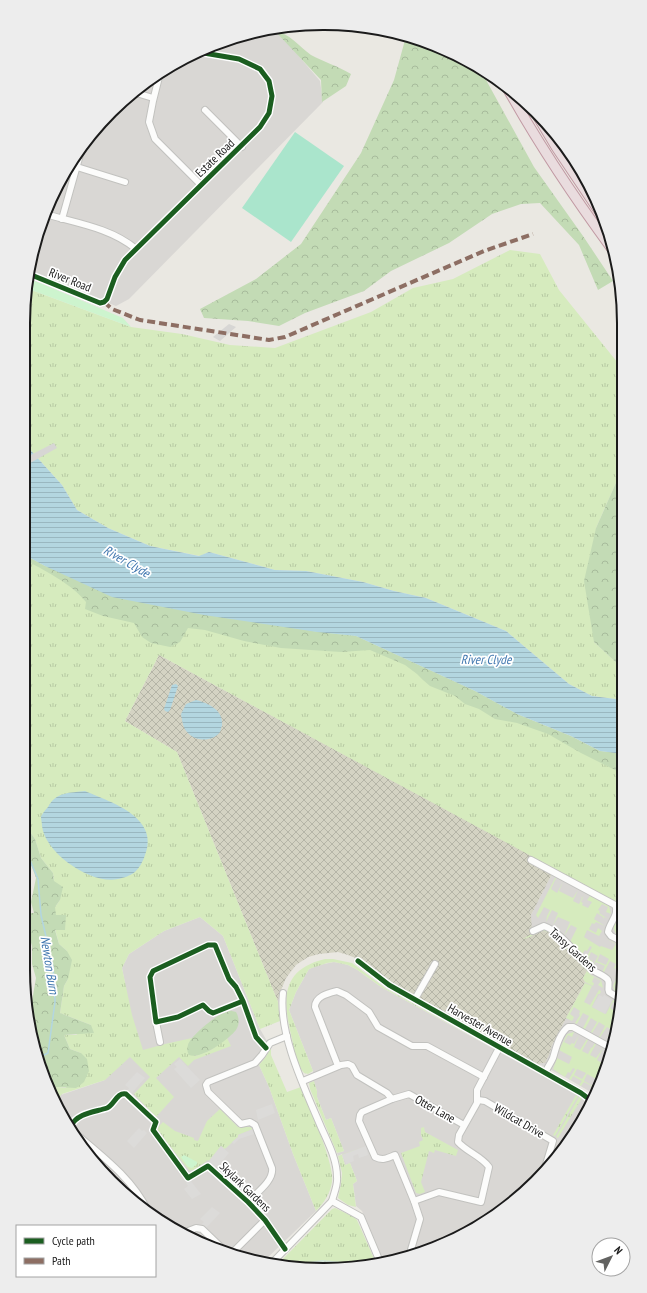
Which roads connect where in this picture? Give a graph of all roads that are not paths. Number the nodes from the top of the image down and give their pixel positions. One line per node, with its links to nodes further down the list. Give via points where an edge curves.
1 (208, 54): 9 (street, Estate Road, via 242,60 260,69 268,81 272,96 269,113)
2 (158, 81): 4 (street)
3 (141, 94): 4 (street)
4 (153, 98): 14 (street, via 149,122 155,139)
5 (515, 102): 18 (highway, via 547,156)
6 (205, 110): 9 (street)
7 (551, 139): 10 (highway)
8 (554, 142): 10 (highway)
9 (242, 147): 14 (street, Estate Road)
10 (556, 147): 15 (highway)
11 (79, 161): 12 (street)
12 (77, 167): 13 (street); 17 (street)
13 (125, 182)
14 (201, 185): 19 (street, Estate Road)
15 (585, 190)
16 (50, 216): 17 (street)
17 (62, 219): 19 (street, via 113,234)
18 (604, 238)
19 (136, 249): 21 (street, Estate Road, via 125,260)
20 (34, 276): 21 (street, River Road, via 100,303)
21 (104, 302)
22 (531, 860): 23 (street, via 614,904)
23 (617, 908)
24 (617, 911): 26 (street, via 608,928 611,936)
25 (533, 931): 30 (street, Tansy Gardens, via 544,926 553,930 591,969 608,979 609,992)
26 (617, 939)
27 (358, 962): 31 (street, Harvester Avenue, via 389,985)
28 (435, 964): 31 (street)
29 (283, 993): 34 (street, via 282,1013)
30 (615, 996)
31 (415, 999): 38 (street, Harvester Avenue)
32 (243, 1002): 33 (street, via 213,1013 203,1005 178,1017); 33 (street, via 229,980 218,948 215,945 208,945 153,971 150,977); 37 (street, via 256,1037)
33 (156, 1022): 35 (street)
34 (287, 1036): 37 (street, via 273,1041); 42 (street)
35 (160, 1042)
36 (607, 1046): 40 (street, via 573,1027 568,1027 557,1044)
37 (266, 1048): 53 (street, via 255,1063 208,1082 206,1087 240,1124 250,1122 255,1125 272,1168 270,1178)
38 (500, 1048): 40 (street, Harvester Avenue); 41 (street)
39 (338, 1066): 41 (street, via 315,1007 319,998 338,991 369,1012 378,1028 412,1046 427,1046); 42 (street); 44 (street, via 351,1065 357,1075 387,1093)
40 (545, 1073): 43 (street, Harvester Avenue)
41 (484, 1077): 45 (street, via 477,1090)
42 (303, 1081): 51 (street, via 336,1164 336,1190)
43 (588, 1098)
44 (392, 1099): 47 (street, Otter Lane, via 409,1094); 52 (street, Otter Lane, via 362,1112 359,1120 375,1157 384,1159 395,1155)
45 (478, 1100): 47 (street); 49 (street, Wildcat Drive, via 553,1141)
46 (73, 1123): 53 (street, Skylark Gardens, via 90,1112 108,1107 120,1095 126,1094 156,1122 153,1130 188,1178 208,1166)
47 (464, 1125): 52 (street, via 458,1142 484,1160 489,1167 482,1202 439,1192)
48 (87, 1143): 50 (street, via 112,1164)
49 (548, 1158)
50 (139, 1197)
51 (332, 1201): 58 (street); 60 (street, via 361,1217)
52 (414, 1201): 59 (street, via 420,1219)
53 (248, 1202): 54 (street, Skylark Gardens)
54 (265, 1220): 57 (street); 58 (street, Skylark Gardens)
55 (189, 1231): 56 (street, via 202,1229)
56 (216, 1243)
57 (236, 1249)
58 (284, 1249): 61 (street)
59 (411, 1249)
60 (378, 1257)
61 (276, 1259)

